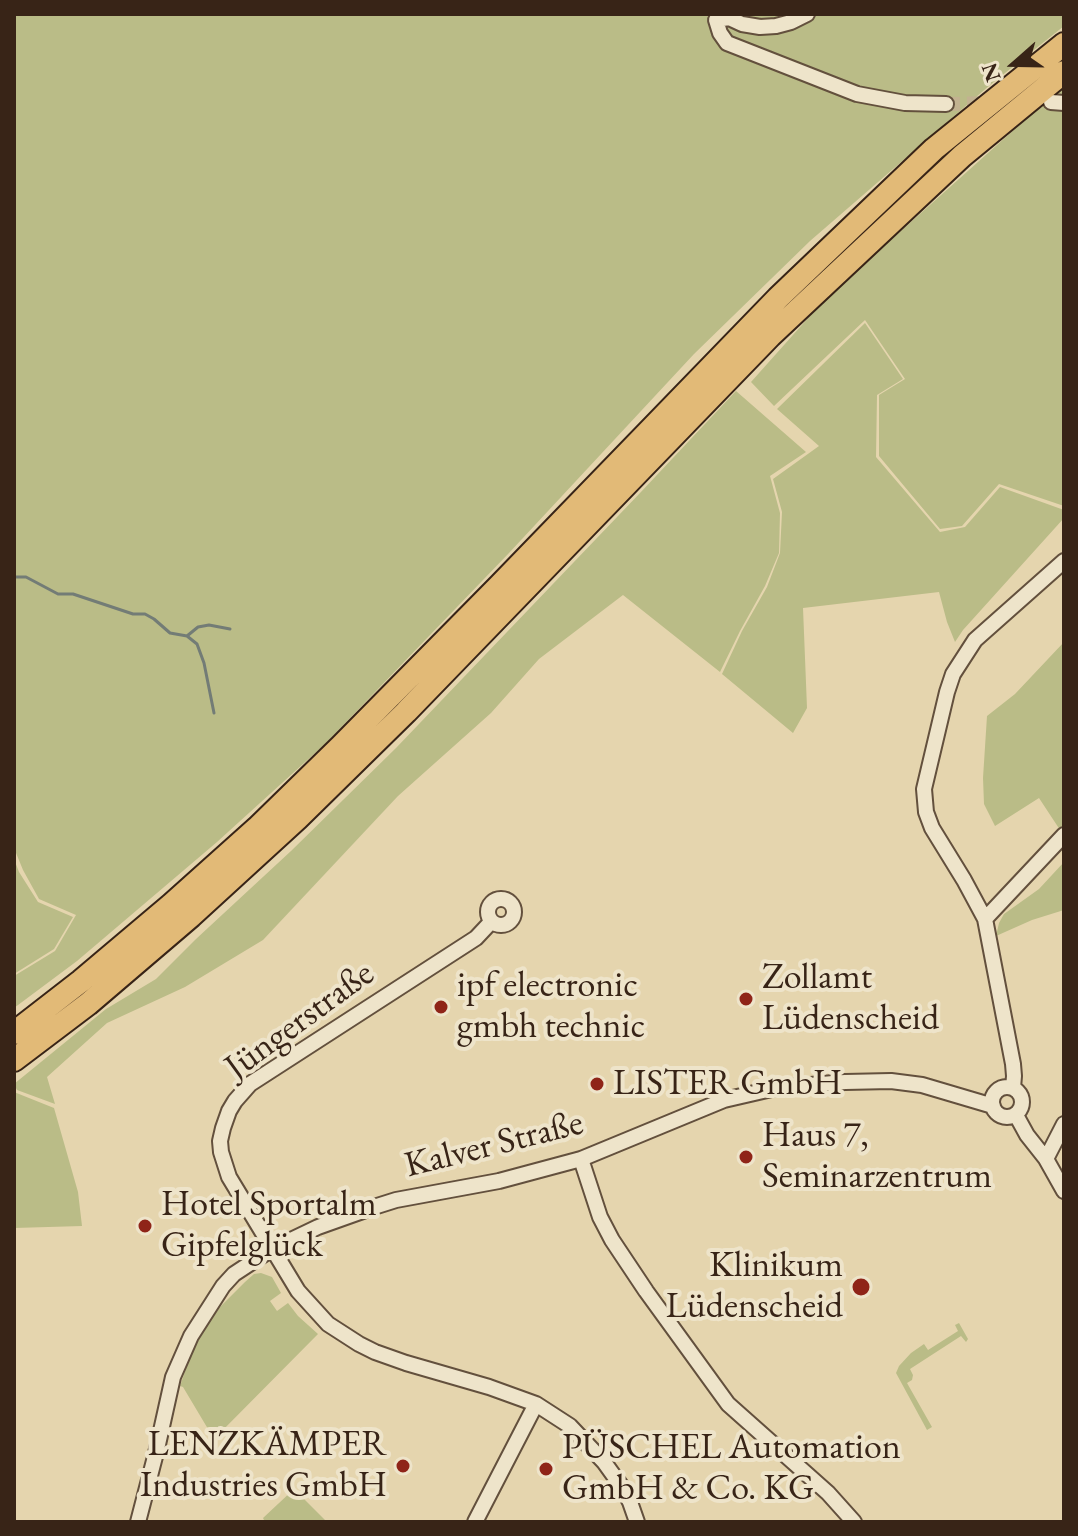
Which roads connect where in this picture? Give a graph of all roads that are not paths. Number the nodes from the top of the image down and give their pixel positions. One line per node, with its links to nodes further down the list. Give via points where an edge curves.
1 (807, 14): 4 (street, via 768,27 716,20 727,43 857,94)
2 (1064, 44): 9 (highway, via 934,149 778,298 257,828)
3 (1064, 72): 10 (highway, via 962,156 770,336 297,819 88,1004)
4 (946, 104)
5 (1064, 561): 7 (street, via 975,640 953,674 928,768 924,789 932,828)
6 (1064, 835): 7 (street)
7 (985, 919): 11 (street)
8 (491, 922): 18 (street, Jüngerstraße, via 476,938 250,1084 235,1101 223,1128 221,1152 229,1177)
9 (14, 1033)
10 (15, 1059)
11 (1013, 1088): 12 (street, via 997,1091); 13 (street, via 1022,1100)
12 (993, 1106): 13 (street, via 1002,1116); 15 (street, Kalver Straße, via 891,1081 776,1088 724,1100)
13 (1016, 1115): 16 (street)
14 (1064, 1124): 16 (street)
15 (581, 1159): 18 (street, Kalver Straße, via 396,1200); 23 (street, via 612,1240 728,1404)
16 (1046, 1159): 17 (street)
17 (1064, 1191)
18 (272, 1249): 19 (street, Jüngerstraße, via 314,1309 359,1344); 20 (street, Kalver Straße, via 234,1274 191,1336 173,1377)
19 (536, 1404): 21 (street); 22 (street, Jüngerstraße, via 570,1426 604,1462)
20 (138, 1522)
21 (475, 1522)
22 (637, 1522)
23 (854, 1522)

